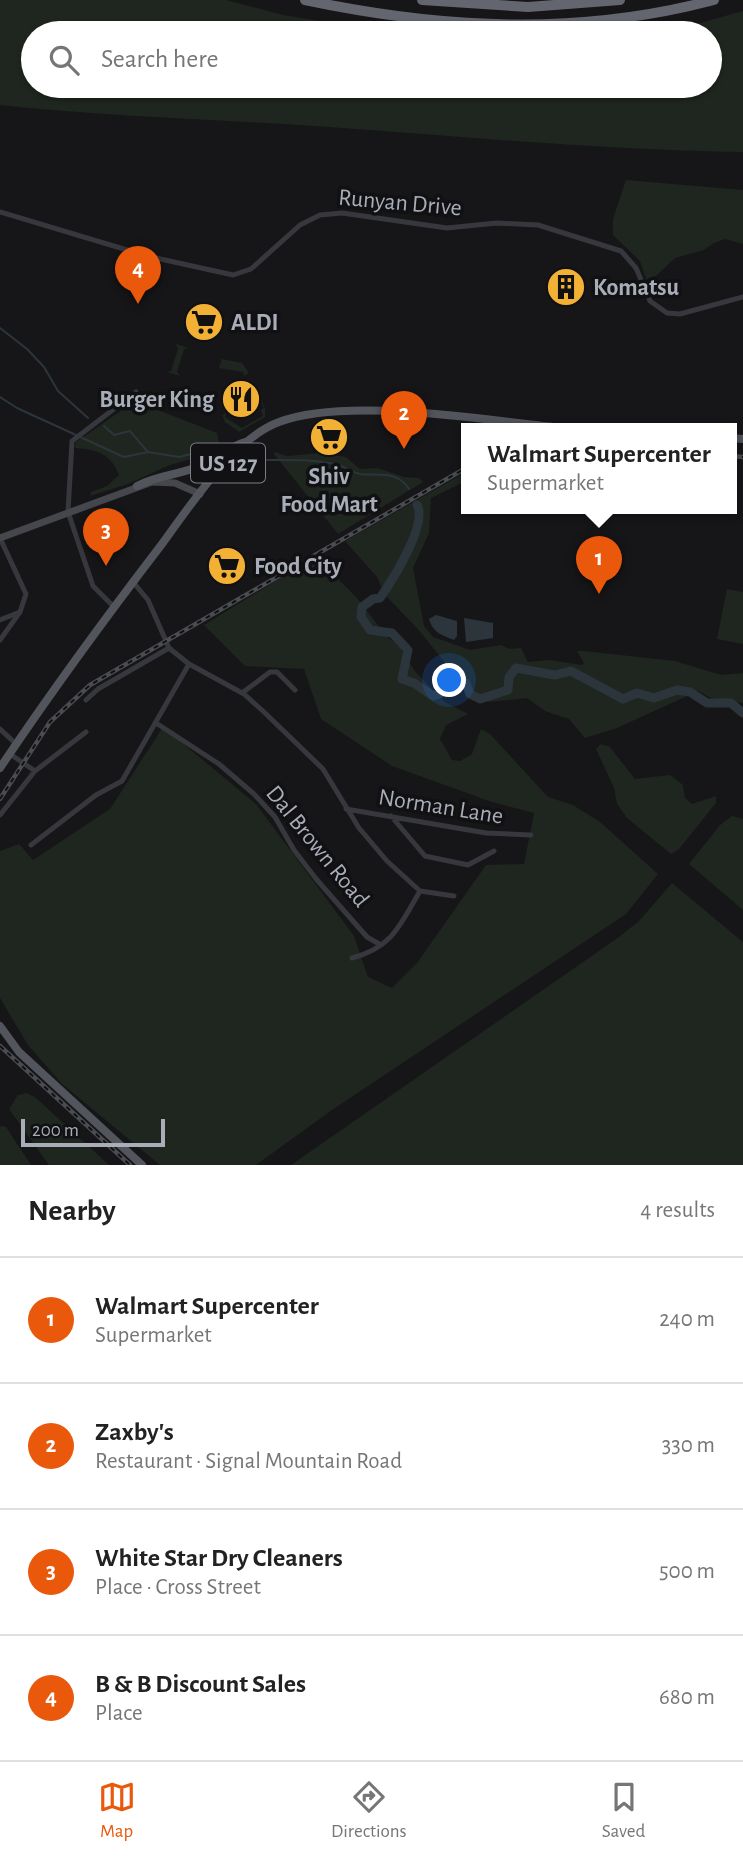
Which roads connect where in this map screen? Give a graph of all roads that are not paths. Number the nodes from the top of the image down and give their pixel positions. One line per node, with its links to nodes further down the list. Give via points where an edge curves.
1 (305, 0): 5 (highway)
2 (422, 0): 3 (highway, via 528,7)
3 (620, 0)
4 (714, 0): 6 (highway)
5 (420, 21)
6 (598, 21)
7 (0, 212): 8 (street, Runyan Drive, via 147,256 233,275 251,269 300,225 320,215 342,213 447,228 538,225 621,251 636,268 650,301 667,313 680,314)
8 (743, 297)
9 (136, 392): 14 (street, via 72,440)
10 (511, 423): 11 (main road, US 127, via 324,411 278,422)
11 (248, 441): 12 (main road, via 229,446 200,466); 13 (main road, US 127)
12 (137, 486): 13 (main road, via 163,481); 14 (main road)
13 (200, 494): 16 (main road, US 127)
14 (68, 512): 15 (main road); 17 (street, via 93,586)
15 (0, 538): 18 (street, via 26,594)
16 (132, 582): 17 (main road, US 127); 21 (street, via 148,600)
17 (114, 607): 29 (main road, US 127)
18 (20, 612): 19 (street); 20 (street)
19 (0, 620)
20 (0, 640)
21 (169, 648): 22 (street); 25 (street)
22 (189, 664): 24 (street); 26 (street)
23 (295, 690): 24 (street, via 277,672 270,672)
24 (242, 693): 33 (street, via 323,769)
25 (86, 700)
26 (156, 723): 37 (street, via 122,781 96,795); 41 (street, Dal Brown Road, via 219,764 254,794 317,880 367,937)
27 (0, 729): 29 (street)
28 (86, 732): 32 (street)
29 (16, 744): 30 (main road, US 127)
30 (10, 754): 31 (main road, US 127); 32 (street)
31 (0, 768)
32 (35, 771): 34 (street)
33 (346, 810): 35 (street, Norman Lane); 39 (street, via 387,861)
34 (0, 815)
35 (391, 816): 36 (street, Norman Lane, via 486,833); 38 (street, via 425,856 468,865)
36 (531, 835)
37 (31, 845)
38 (494, 851)
39 (420, 891): 40 (street); 41 (street, via 393,936)
40 (454, 896)
41 (381, 945): 42 (street, via 374,952)
42 (352, 958)
43 (0, 1026): 44 (main road, via 19,1052)
44 (142, 1165)

